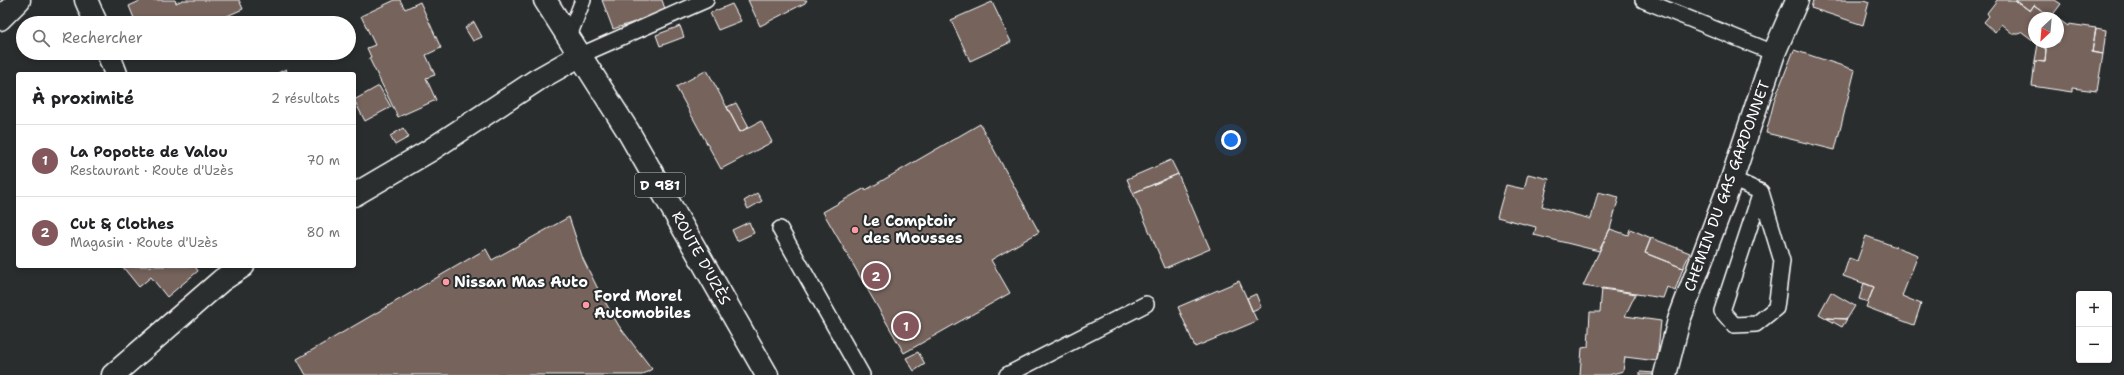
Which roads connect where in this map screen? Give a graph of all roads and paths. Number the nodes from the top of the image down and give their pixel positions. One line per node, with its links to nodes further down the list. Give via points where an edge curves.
1 (19, 0): 9 (street)
2 (86, 0): 8 (street)
3 (545, 0): 10 (street, ROUTE D'UZÈS / D 981)
4 (582, 0): 10 (lane)
5 (706, 0): 12 (lane)
6 (1643, 0): 11 (lane)
7 (1797, 0): 11 (street, CHEMIN DU GAS GARDONNET)
8 (93, 16)
9 (0, 19)
10 (569, 36): 12 (street, ROUTE D'UZÈS / D 981)
11 (1774, 53): 15 (street, CHEMIN DU GAS GARDONNET)
12 (581, 55): 17 (street); 23 (street, ROUTE D'UZÈS / D 981, via 628,131)
13 (111, 60): 14 (street)
14 (115, 72)
15 (1732, 179): 16 (lane); 26 (street, CHEMIN DU GAS GARDONNET, via 1679,320)
16 (1761, 192): 16 (lane, via 1722,311 1734,326 1756,324 1776,308 1782,261)
17 (356, 194)
18 (780, 229): 24 (lane)
19 (236, 268): 20 (street)
20 (218, 273): 22 (street)
21 (1146, 304): 25 (lane)
22 (113, 375)
23 (767, 375)
24 (862, 375)
25 (1007, 375)
26 (1665, 375)

